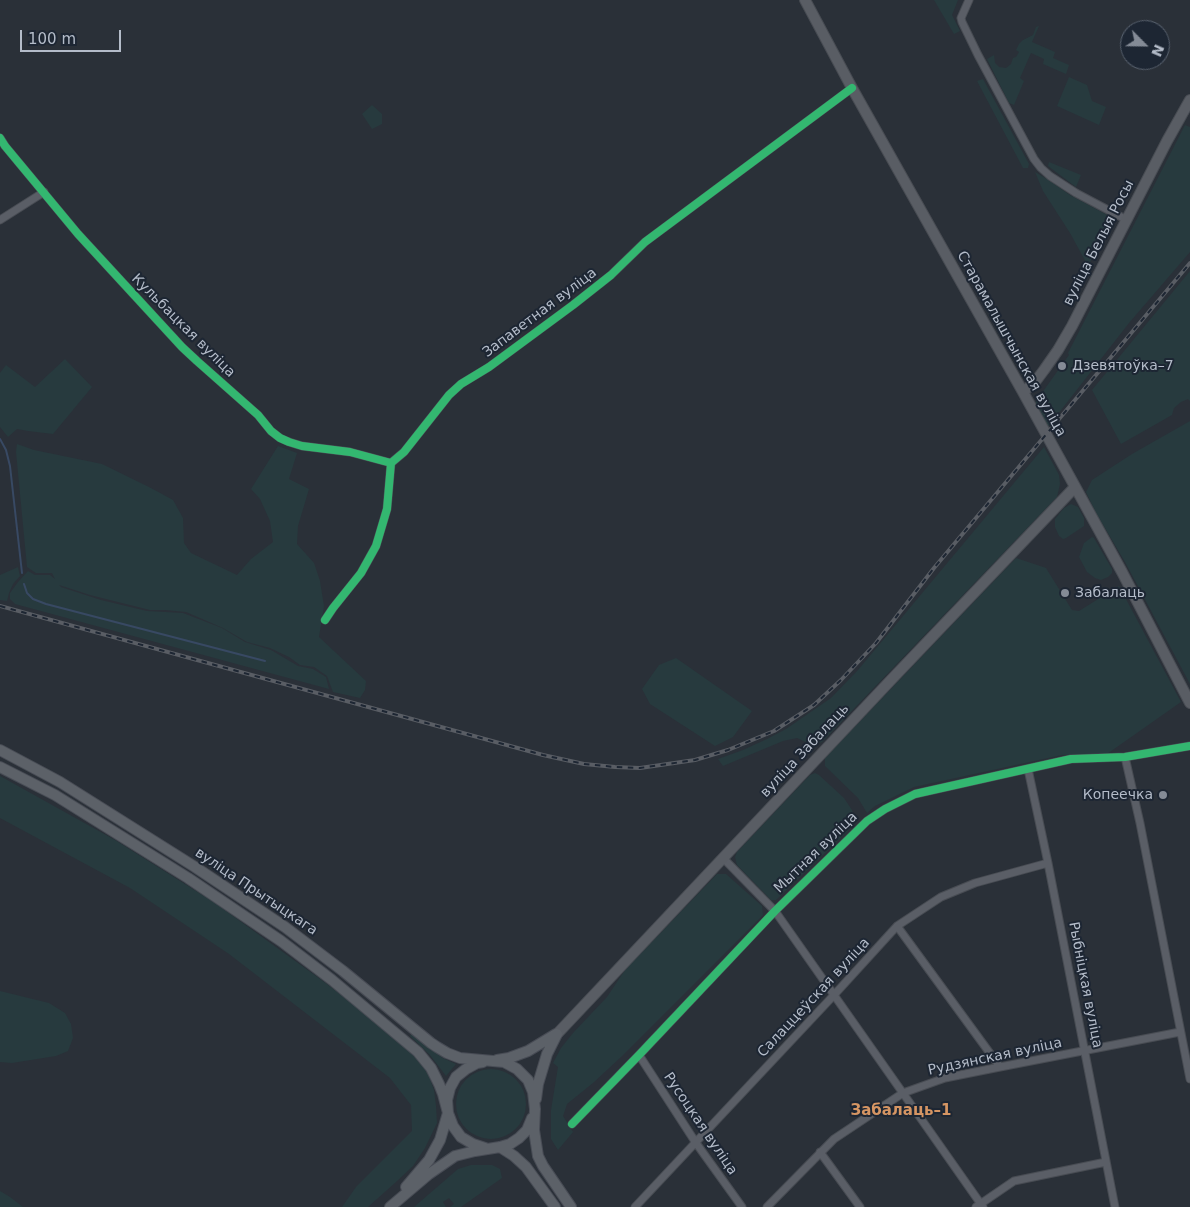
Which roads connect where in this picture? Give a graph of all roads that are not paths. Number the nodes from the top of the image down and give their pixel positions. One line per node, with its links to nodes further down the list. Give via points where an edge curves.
1 (805, 0): 3 (main road, Старамалышчынская вуліца)
2 (969, 0): 8 (street, via 962,22 1034,159 1050,176)
3 (852, 88): 9 (main road, Старамалышчынская вуліца); 10 (street, Запаветная вуліца, via 645,242 611,275 572,305 490,367 461,384)
4 (1189, 105): 8 (main road, вуліца Белыя Росы)
5 (0, 138): 6 (street, Кульбацкая вуліца)
6 (44, 192): 7 (street); 10 (street, Кульбацкая вуліца, via 78,234 182,347 275,434 302,446 350,452)
7 (0, 220)
8 (1127, 220): 9 (main road, вуліца Белыя Росы, via 1058,350 1035,382)
9 (1023, 392): 11 (main road, Старамалышчынская вуліца)
10 (392, 463): 12 (street, via 387,509 376,546 361,573)
11 (1075, 488): 13 (main road, Старамалышчынская вуліца); 19 (main road, вуліца Забалаць)
12 (325, 620)
13 (1190, 703)
14 (1190, 746): 16 (street, Мытная вуліца)
15 (0, 750): 28 (main road, вуліца Прытыцкага, via 60,782 285,927 431,1043 460,1058)
16 (1125, 757): 18 (street, Мытная вуліца, via 1071,759); 24 (street)
17 (0, 767): 33 (main road, вуліца Прытыцкага, via 55,795 188,878 332,980 418,1052 439,1084)
18 (1028, 769): 20 (street, Рыбніцкая вуліца); 21 (street, Мытная вуліца, via 915,794 885,809 867,821)
19 (723, 858): 21 (street); 25 (main road, вуліца Забалаць)
20 (1048, 863): 22 (street, Салаццеўская вуліца, via 975,883 941,897); 26 (street, Рыбніцкая вуліца)
21 (775, 911): 23 (street); 27 (street, Мытная вуліца)
22 (897, 926): 23 (street, Салаццеўская вуліца); 29 (street)
23 (834, 995): 31 (street); 35 (street, Салаццеўская вуліца)
24 (1180, 1032): 26 (street, Рудзянская вуліца); 30 (street)
25 (557, 1034): 28 (main road, via 523,1053); 32 (main road, via 538,1084)
26 (1084, 1050): 29 (street, Рудзянская вуліца); 38 (street, Рыбніцкая вуліца)
27 (639, 1055): 34 (street, Мытная вуліца); 35 (street, Русоцкая вуліца)
28 (489, 1060): 32 (main road, via 504,1062 528,1080); 33 (main road, via 477,1063 456,1077 447,1100)
29 (1000, 1066): 31 (street, Рудзянская вуліца, via 946,1078)
30 (1190, 1079)
31 (903, 1093): 37 (street, Рудзянская вуліца); 39 (street)
32 (535, 1109): 36 (main road, via 530,1125 519,1138); 42 (main road, via 538,1156)
33 (448, 1113): 36 (main road, via 461,1137 486,1148); 40 (main road, via 440,1140 429,1160)
34 (572, 1124)
35 (696, 1142): 43 (street, Салаццеўская вуліца); 44 (street, Русоцкая вуліца)
36 (500, 1147): 40 (main road, via 455,1156); 41 (main road, via 526,1167)
37 (820, 1152): 45 (street, Рудзянская вуліца); 46 (street)
38 (1106, 1162): 39 (street, via 1014,1181); 47 (street, Рыбніцкая вуліца)
39 (980, 1206)
40 (389, 1207)
41 (555, 1207)
42 (571, 1207)
43 (635, 1207)
44 (742, 1207)
45 (767, 1207)
46 (860, 1207)
47 (1114, 1207)

